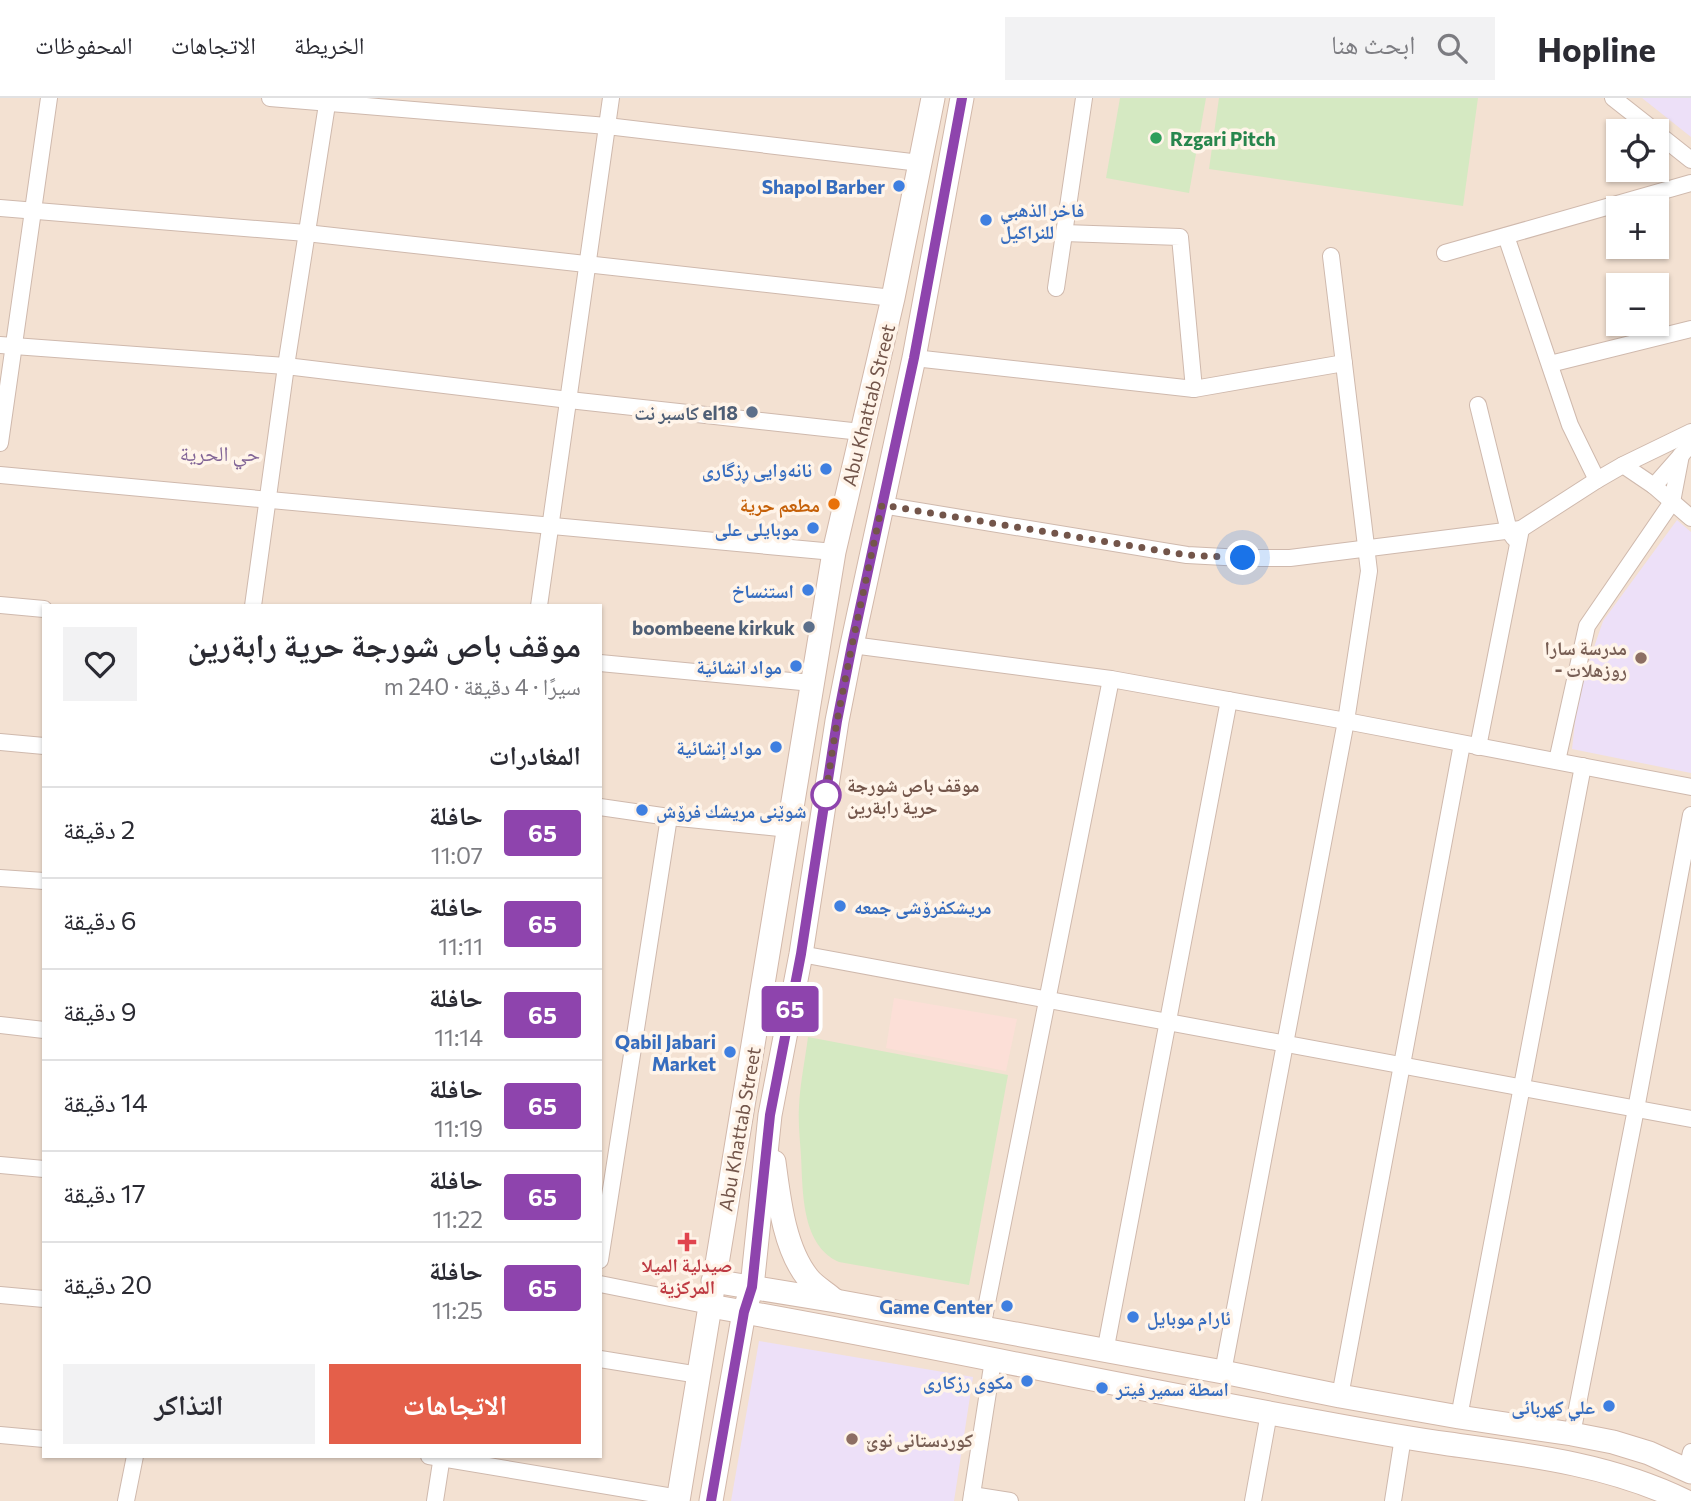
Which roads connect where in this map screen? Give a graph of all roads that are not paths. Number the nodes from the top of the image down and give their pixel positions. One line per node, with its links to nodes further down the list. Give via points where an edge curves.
1 (49, 98): 16 (street)
2 (270, 98): 8 (street)
3 (611, 98): 10 (street)
4 (933, 98): 13 (main road, Abu Khattab Street)
5 (962, 98): 27 (main road, Abu Khattab Street)
6 (1084, 98): 18 (street)
7 (1613, 98): 9 (street)
8 (327, 101): 10 (street); 17 (street)
9 (1640, 119)
10 (607, 126): 13 (street); 22 (street)
11 (1669, 142): 12 (street)
12 (1691, 160)
13 (920, 163): 24 (main road, Abu Khattab Street)
14 (1691, 183): 19 (street)
15 (0, 208): 16 (street)
16 (33, 210): 17 (street); 26 (street)
17 (306, 233): 22 (street); 30 (street)
18 (1064, 233): 23 (street); 31 (street, via 1180,237)
19 (1506, 236): 20 (street); 29 (street)
20 (1445, 253)
21 (1331, 256): 28 (street)
22 (588, 264): 24 (street); 32 (street)
23 (1056, 288)
24 (893, 298): 34 (main road, Abu Khattab Street)
25 (1691, 329): 29 (street)
26 (7, 345): 30 (street); 36 (street)
27 (914, 358): 31 (street); 44 (main road, Abu Khattab Street)
28 (1344, 363): 31 (street); 48 (street)
29 (1550, 364): 40 (street, via 1570,425)
30 (286, 366): 32 (street); 42 (street)
31 (1194, 389)
32 (569, 400): 34 (street); 46 (street)
33 (1478, 405): 47 (street)
34 (861, 432): 49 (main road, Abu Khattab Street)
35 (1691, 432): 38 (street)
36 (0, 443)
37 (1686, 450): 41 (street); 43 (street)
38 (1623, 465): 40 (street); 41 (street)
39 (0, 475): 42 (street)
40 (1597, 480): 47 (street)
41 (1654, 486): 43 (street)
42 (269, 500): 46 (street); 50 (street)
43 (1672, 502): 45 (street); 65 (street, via 1587,626)
44 (882, 505): 48 (street, via 1187,555 1290,558); 54 (main road, Abu Khattab Street)
45 (1691, 518)
46 (551, 526): 49 (street); 51 (street)
47 (1516, 534): 48 (street); 64 (street)
48 (1366, 549): 61 (street, via 1368,571)
49 (834, 552): 57 (main road, Abu Khattab Street)
50 (253, 604)
51 (539, 604)
52 (0, 605): 53 (street)
53 (42, 609)
54 (852, 645): 56 (street); 60 (main road, Abu Khattab Street)
55 (602, 663): 57 (street)
56 (1111, 679): 58 (street); 75 (street)
57 (812, 683): 59 (main road, Abu Khattab Street)
58 (1229, 700): 61 (street); 76 (street)
59 (806, 716): 60 (main road); 71 (main road, Abu Khattab Street)
60 (837, 721): 74 (main road, Abu Khattab Street)
61 (1346, 721): 64 (street); 79 (street)
62 (0, 742): 63 (street)
63 (42, 746)
64 (1470, 746): 65 (street); 80 (street)
65 (1557, 761): 66 (street)
66 (1583, 766): 67 (street); 81 (street)
67 (1691, 787)
68 (602, 807): 70 (street)
69 (1691, 815): 82 (street)
70 (669, 817): 71 (street); 87 (street)
71 (789, 829): 88 (main road, Abu Khattab Street)
72 (0, 878): 73 (street)
73 (42, 881)
74 (801, 954): 75 (street); 83 (main road, Abu Khattab Street)
75 (1048, 1000): 76 (street); 96 (street)
76 (1169, 1022): 79 (street); 97 (street)
77 (0, 1026): 78 (street)
78 (42, 1030)
79 (1284, 1044): 80 (street); 100 (street)
80 (1402, 1066): 81 (street); 102 (street)
81 (1521, 1088): 82 (street); 104 (street)
82 (1636, 1109): 84 (street); 105 (street)
83 (770, 1115): 90 (main road, Abu Khattab Street); 93 (main road, via 776,1183 791,1250 808,1279)
84 (1691, 1119)
85 (0, 1165): 86 (street)
86 (42, 1169)
87 (602, 1247)
88 (713, 1281): 90 (main road); 94 (main road, Abu Khattab Street)
89 (602, 1284): 94 (street)
90 (752, 1287): 93 (main road); 95 (main road, Abu Khattab Street)
91 (0, 1295): 92 (street)
92 (42, 1299)
93 (836, 1301): 96 (main road)
94 (710, 1306): 95 (main road); 101 (main road, Abu Khattab Street)
95 (744, 1312): 99 (main road); 117 (main road, Abu Khattab Street)
96 (982, 1328): 97 (main road)
97 (1105, 1352): 100 (main road)
98 (602, 1359): 101 (street)
99 (993, 1360): 103 (main road); 113 (street)
100 (1223, 1372): 102 (main road)
101 (699, 1375): 114 (main road, Abu Khattab Street)
102 (1340, 1396): 104 (main road)
103 (1269, 1413): 107 (main road); 119 (street)
104 (1459, 1417): 105 (main road)
105 (1572, 1434): 112 (main road)
106 (0, 1435): 108 (street)
107 (1403, 1437): 120 (street); 121 (main road, via 1579,1465)
108 (42, 1439)
109 (135, 1458): 115 (street)
110 (438, 1458): 116 (street)
111 (444, 1458): 114 (street)
112 (1690, 1464)
113 (972, 1498): 118 (street)
114 (679, 1499)
115 (126, 1501)
116 (435, 1501)
117 (711, 1501)
118 (1010, 1501)
119 (1253, 1501)
120 (1393, 1501)
121 (1685, 1501)

